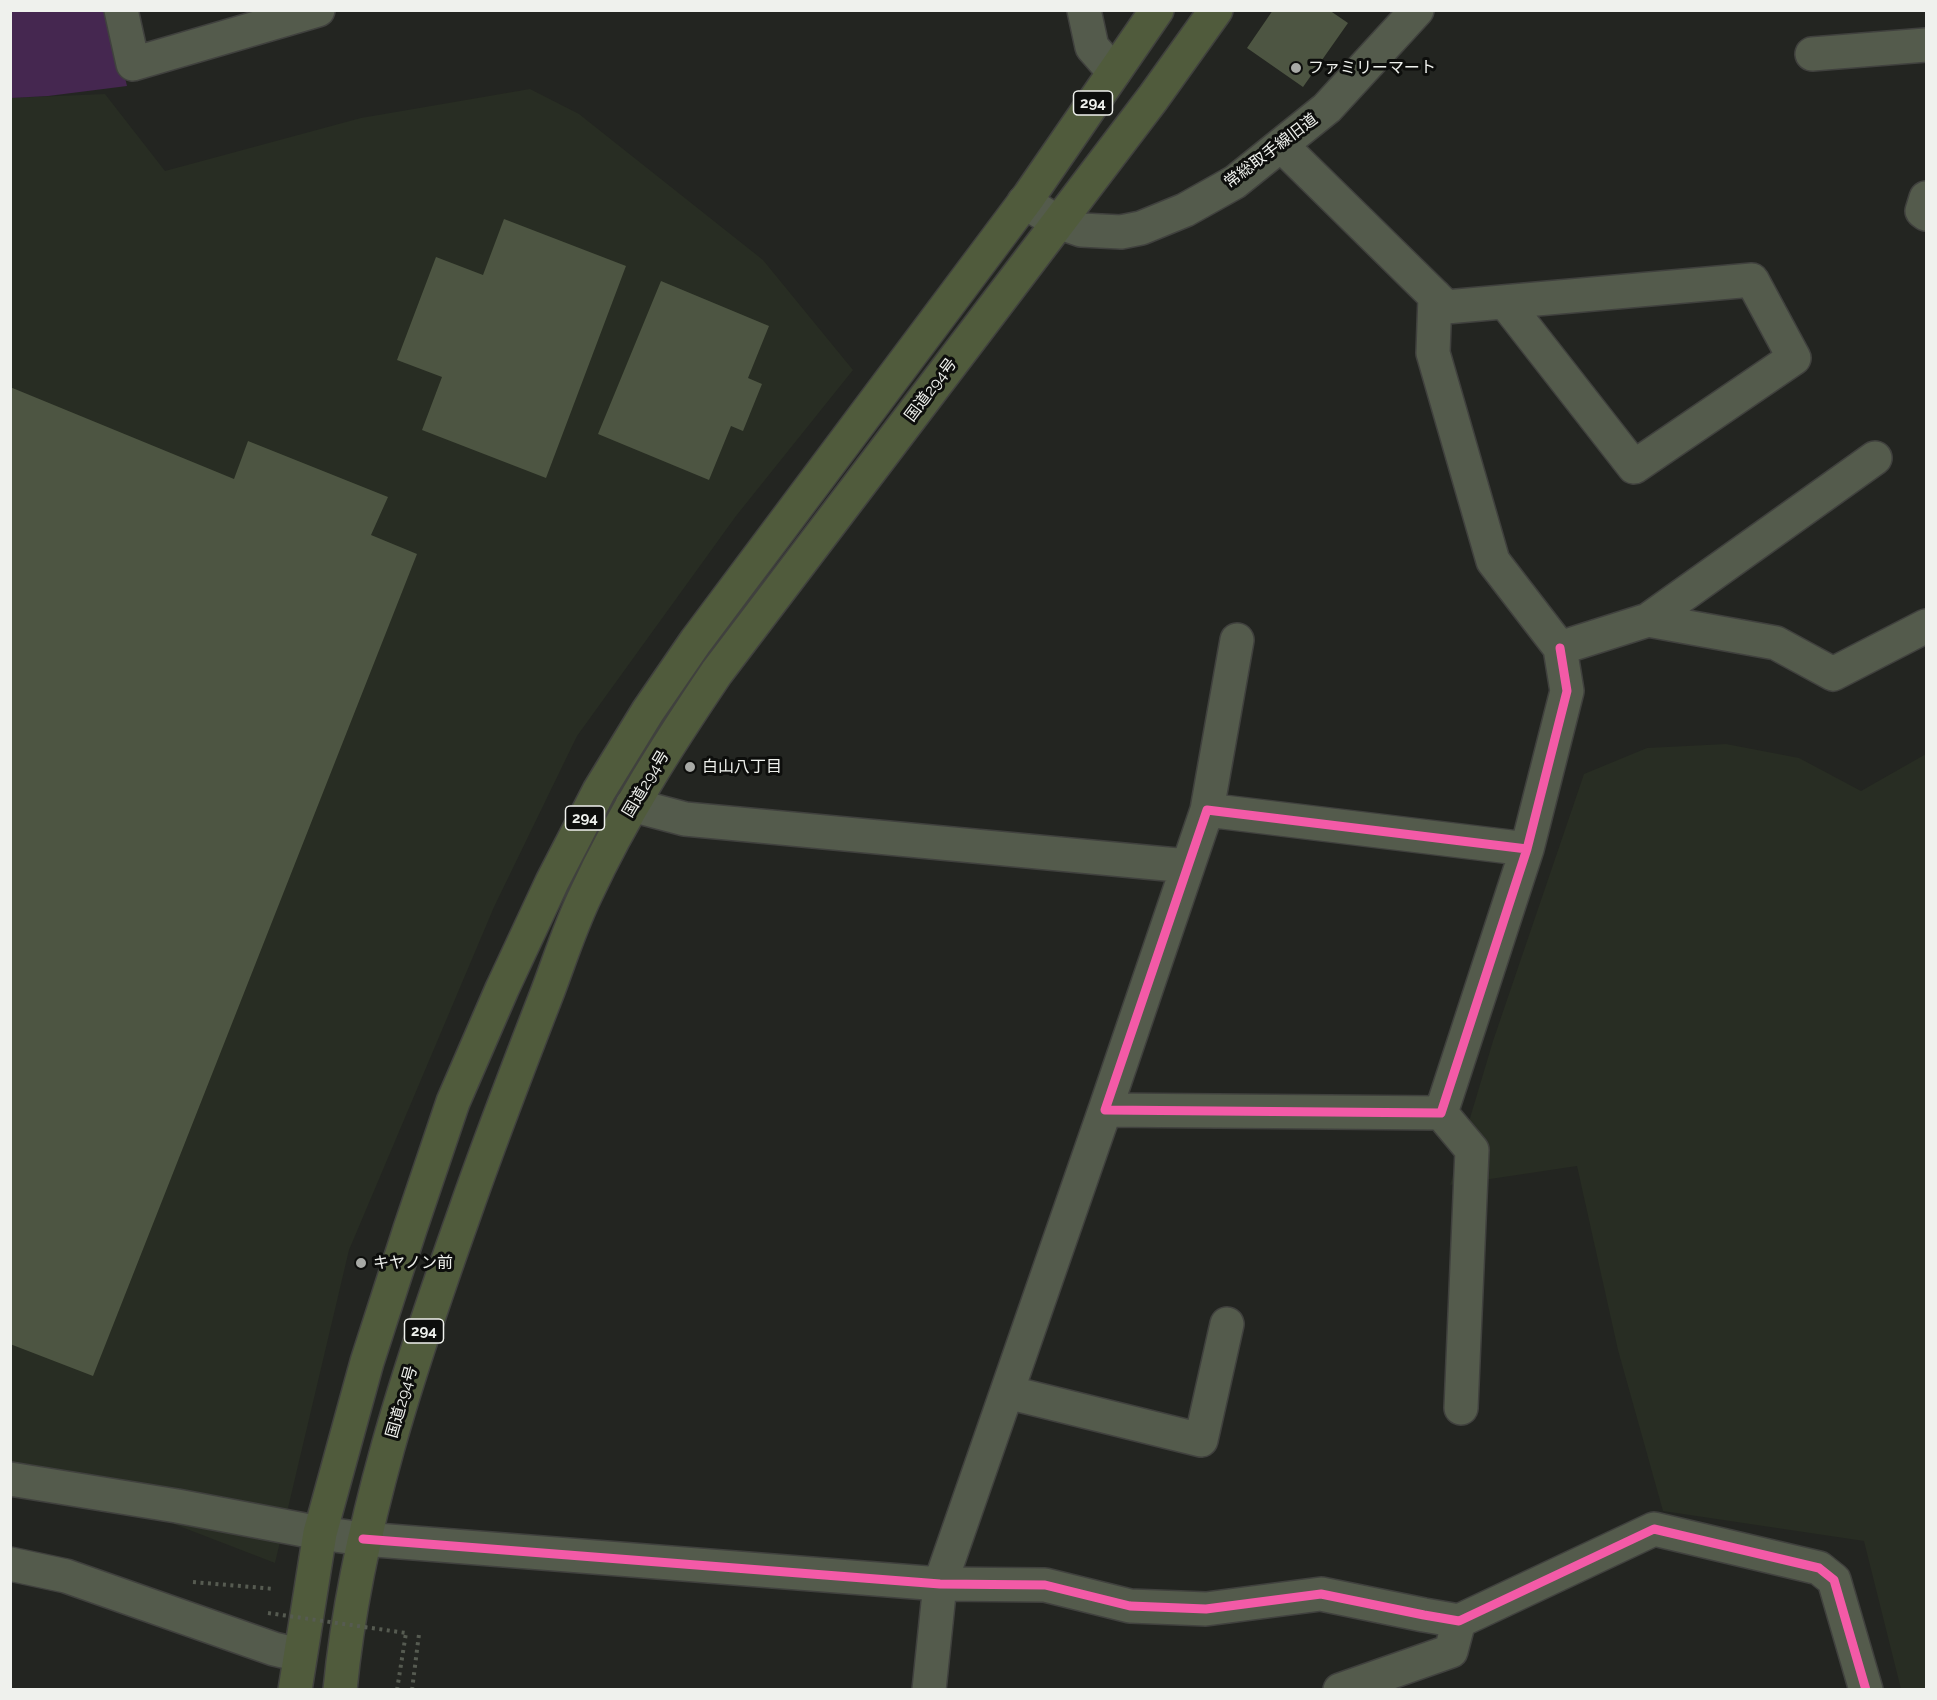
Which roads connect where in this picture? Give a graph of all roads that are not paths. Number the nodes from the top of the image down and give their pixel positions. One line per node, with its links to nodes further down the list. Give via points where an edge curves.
1 (121, 10): 2 (street, via 133,64)
2 (318, 10)
3 (1084, 10): 9 (street, via 1092,47)
4 (1157, 10): 9 (highway, 294)
5 (1216, 10): 14 (highway, 国道294号 / 294)
6 (1417, 10): 10 (street, 常総取手線旧道, via 1327,108)
7 (1926, 45): 8 (street)
8 (1812, 54)
9 (1114, 72): 12 (highway, 294)
10 (1281, 145): 14 (street, 常総取手線旧道, via 1235,182 1185,210 1141,228 1120,232 1081,230); 15 (street)
11 (1926, 198): 13 (street, via 1922,211)
12 (1024, 202): 14 (street, 常総取手線旧道); 32 (highway, 294, via 696,641 599,791 552,882 453,1102 367,1362)
13 (1926, 214)
14 (1058, 222): 22 (highway, 国道294号 / 294, via 717,672)
15 (1435, 296): 16 (street, via 1446,307); 21 (street, via 1433,353 1493,561)
16 (1505, 302): 16 (street, via 1752,280 1794,358 1634,466)
17 (1875, 458): 18 (street)
18 (1648, 620): 19 (street, via 1776,643 1833,674); 21 (street)
19 (1926, 626)
20 (1237, 640): 23 (street)
21 (1560, 648): 24 (street, via 1567,691)
22 (632, 805): 25 (street, via 685,819); 33 (highway, 国道294号 / 294, via 585,895 496,1125 410,1371)
23 (1207, 810): 24 (street); 25 (street)
24 (1527, 849): 27 (street)
25 (1188, 866): 26 (street)
26 (1105, 1110): 27 (street); 29 (street)
27 (1441, 1113): 30 (street, via 1472,1150)
28 (1227, 1324): 29 (street, via 1201,1440)
29 (1007, 1392): 35 (street)
30 (1461, 1408)
31 (10, 1479): 32 (street)
32 (320, 1533): 33 (street); 37 (highway, 294)
33 (363, 1539): 35 (street); 39 (highway, 国道294号 / 294)
34 (10, 1564): 37 (street, via 66,1576)
35 (940, 1584): 36 (street, via 1045,1585 1130,1606 1206,1609 1321,1594); 40 (street)
36 (1459, 1621): 41 (street, via 1452,1651); 42 (street, via 1654,1529 1819,1568 1834,1580)
37 (300, 1655): 38 (highway, 294)
38 (295, 1689)
39 (340, 1689)
40 (929, 1689)
41 (1340, 1689)
42 (1866, 1689)

